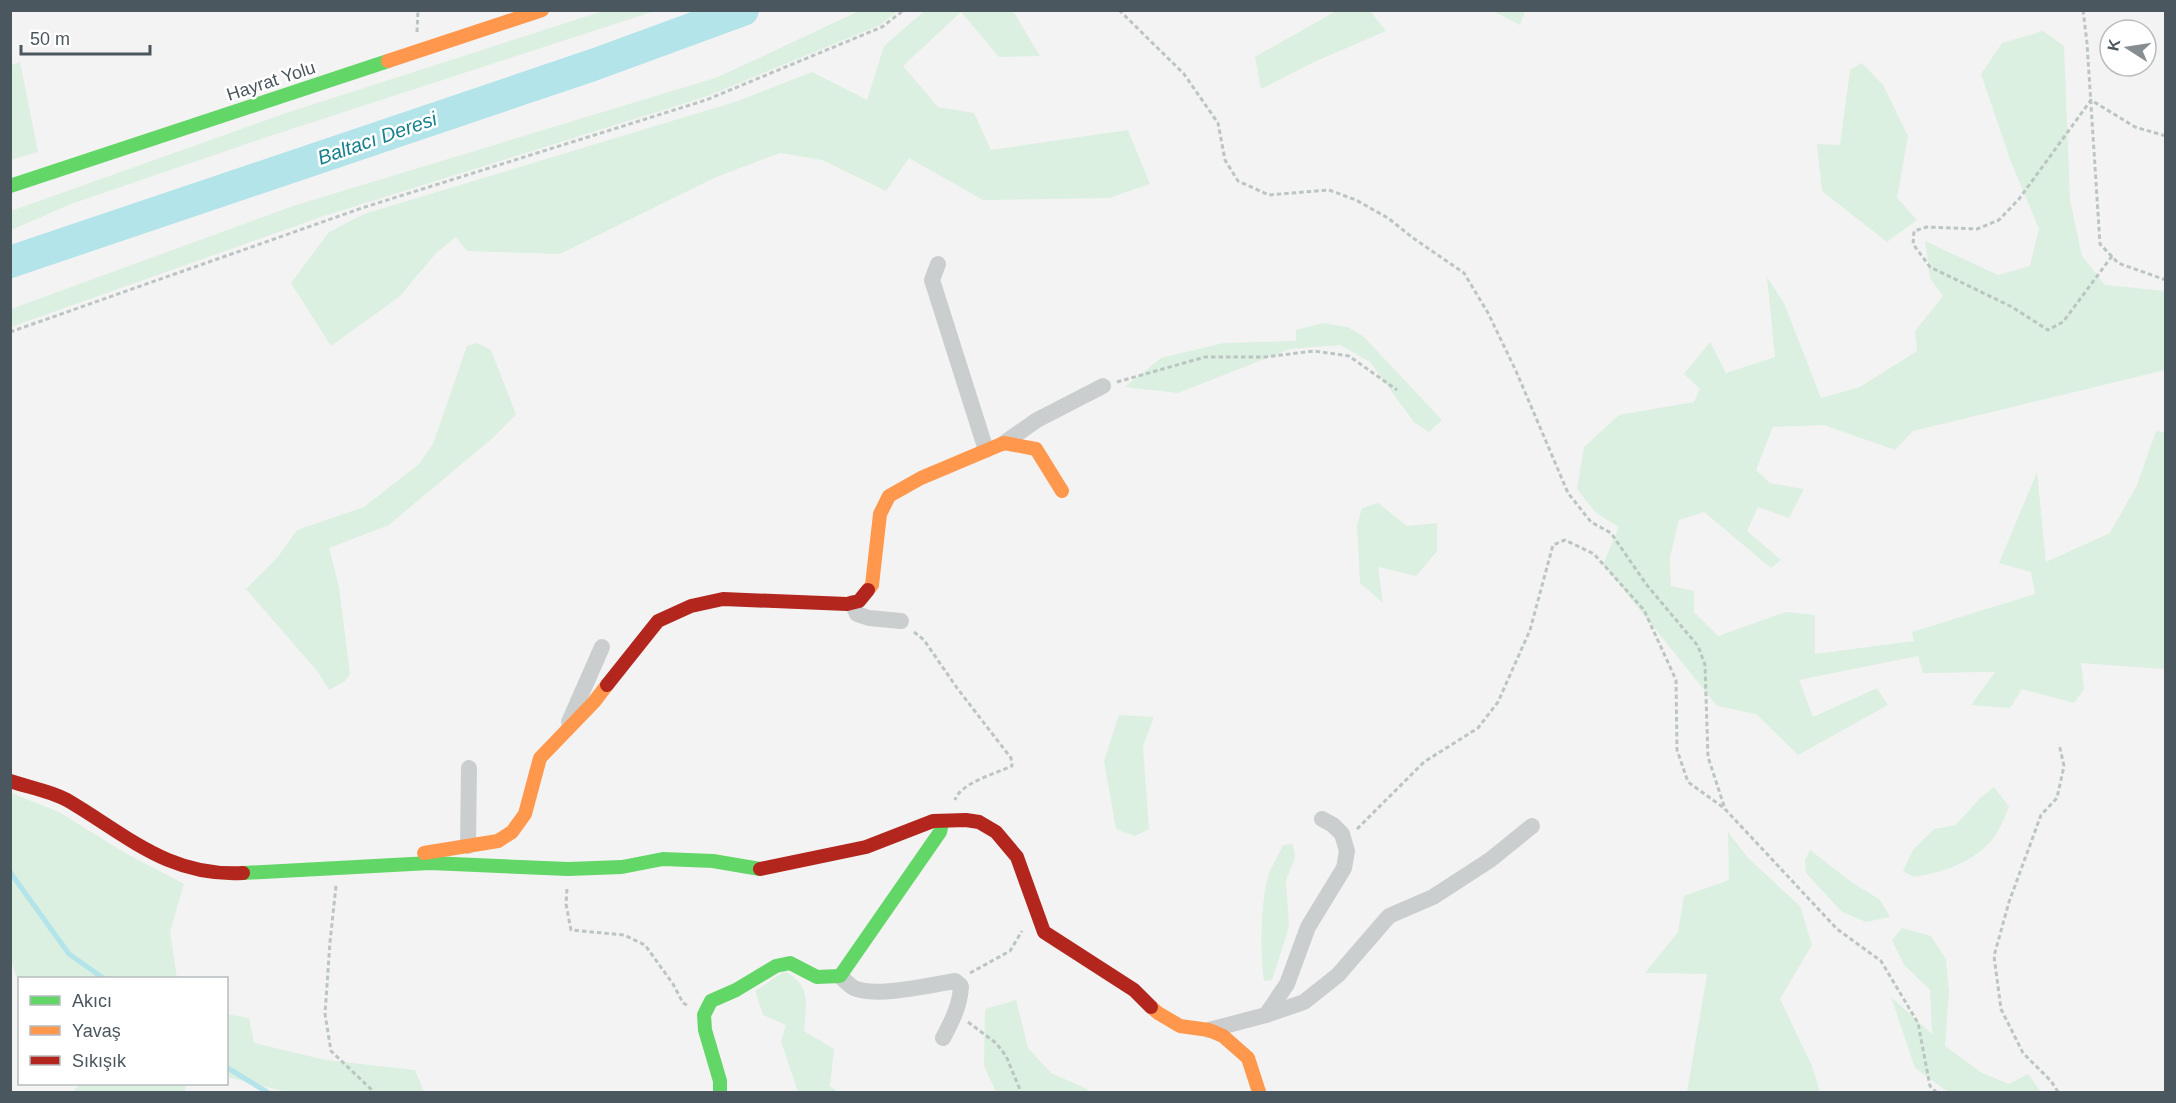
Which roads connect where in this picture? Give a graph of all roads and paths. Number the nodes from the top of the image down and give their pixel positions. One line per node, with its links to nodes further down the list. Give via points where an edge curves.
1 (542, 10): 7 (street, Hayrat Yolu)
2 (904, 10): 11 (path, via 882,27 706,100 365,207)
3 (2083, 10): 5 (path)
4 (1123, 11): 24 (path, via 1184,74 1218,123 1225,160 1238,182 1269,195 1329,190 1356,200 1388,218 1464,273 1516,371 1568,493 1591,522 1611,533 1698,646 1705,665 1708,757)
5 (2091, 100): 6 (path, via 2135,127); 8 (path, via 2100,244); 8 (path, via 2019,199 1999,220 1977,229 1927,227 1914,231 1913,244 1930,267 2012,307 2048,330 2063,322)
6 (2166, 136)
7 (10, 186)
8 (2112, 256): 10 (path, via 2118,263)
9 (938, 264): 15 (street, via 932,280)
10 (2166, 280)
11 (10, 332)
12 (1103, 386): 13 (path, via 1205,357 1264,357 1314,351 1349,356); 14 (street, via 1037,420)
13 (1397, 390)
14 (1004, 443): 15 (street); 16 (street, via 1036,449)
15 (986, 450): 17 (street, via 889,496 880,514 872,585 859,602)
16 (1062, 491)
17 (852, 603): 18 (street, via 856,614); 20 (street, via 723,599 658,621 594,702)
18 (901, 621): 26 (path, via 924,640 1011,758 1012,766 956,795)
19 (602, 647): 20 (street)
20 (563, 734): 29 (street, via 540,758 525,814 512,832 498,841)
21 (2059, 744): 45 (path, via 2064,766 2057,798 2041,815 1994,956 2001,1009 2023,1053)
22 (470, 768): 29 (street)
23 (10, 782): 30 (street, via 65,799 129,841 170,862 224,874)
24 (1725, 809): 28 (path, via 1688,782 1677,750 1676,680 1644,610 1594,554 1565,540 1553,545 1530,630 1498,702 1478,728 1424,762); 44 (path, via 1837,929 1881,961 1918,1023 1929,1086)
25 (1322, 819): 28 (street, via 1342,834)
26 (945, 822): 31 (street, via 933,821 866,847 762,869 713,861 663,859 622,867); 33 (street); 38 (street, via 982,823 1008,842 1019,858 1044,932 1134,990 1158,1013 1180,1026)
27 (1532, 826): 37 (street, via 1490,860 1433,897 1389,916 1338,975 1304,1002)
28 (1345, 842): 37 (street, via 1344,868 1308,927 1287,984)
29 (468, 846): 30 (street)
30 (340, 868): 31 (street, via 430,863); 40 (path, via 325,1014 331,1051)
31 (568, 868): 36 (path, via 566,904 571,930 624,935 645,945 683,1003)
32 (1024, 922): 34 (path, via 1010,951)
33 (840, 976): 34 (street, via 855,988 868,991 912,989); 36 (street, via 817,977 790,963 776,966 711,1001)
34 (955, 981): 35 (street, via 961,986)
35 (955, 1012): 39 (street); 42 (path, via 996,1043)
36 (704, 1015): 41 (street)
37 (1266, 1015): 38 (street)
38 (1209, 1030): 43 (street, via 1248,1058)
39 (943, 1038)
40 (375, 1092)
41 (720, 1092)
42 (1022, 1092)
43 (1259, 1092)
44 (1936, 1092)
45 (2058, 1092)

